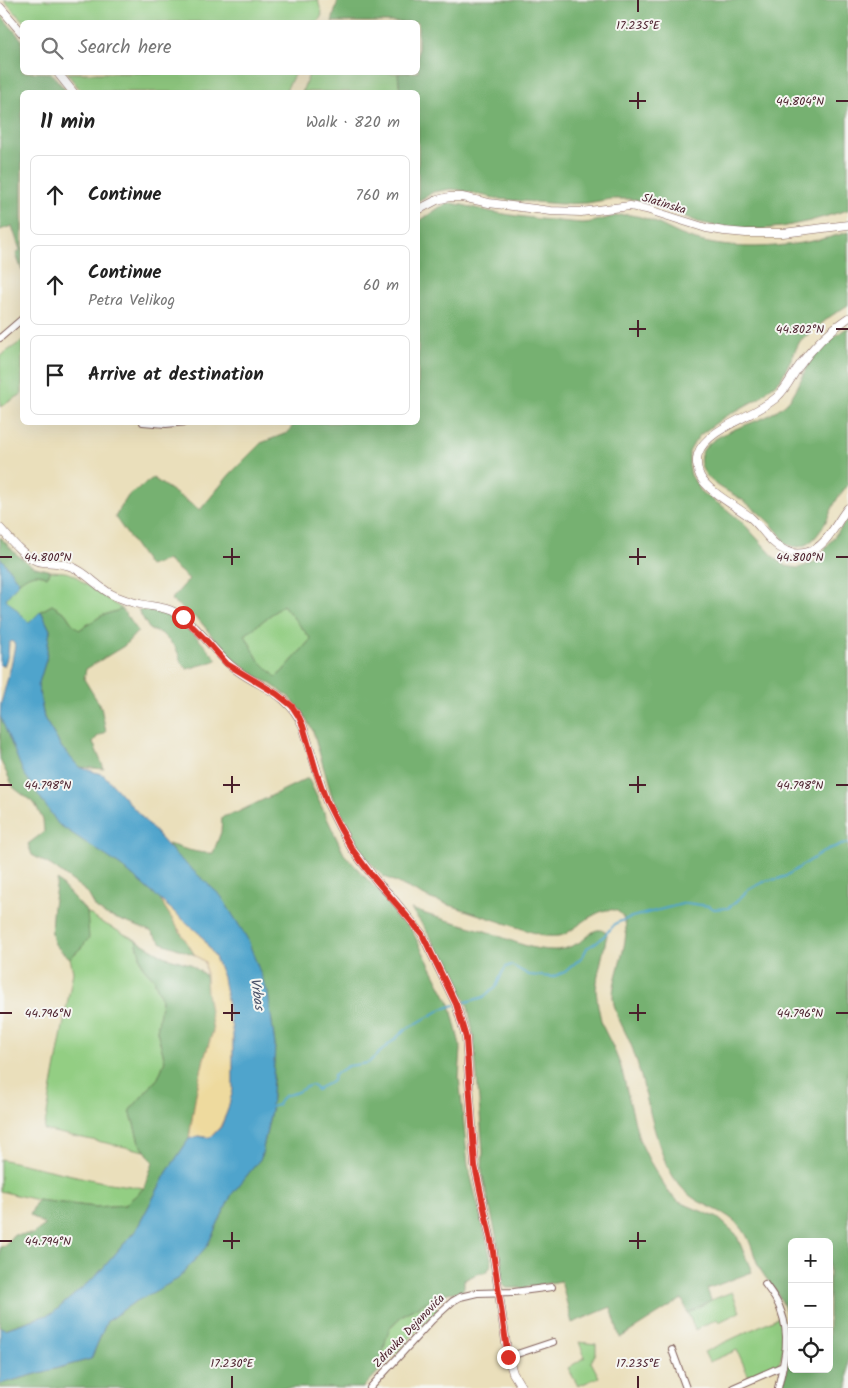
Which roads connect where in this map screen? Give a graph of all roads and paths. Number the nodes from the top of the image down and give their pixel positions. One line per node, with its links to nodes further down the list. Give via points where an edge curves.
1 (0, 7): 2 (street)
2 (20, 31)
3 (59, 75): 4 (street)
4 (71, 90)
5 (420, 209): 6 (street, Slatinska, via 437,200 462,197 489,204 551,211 581,212 630,206 706,228 738,232 782,233)
6 (848, 225)
7 (848, 318): 10 (street, via 807,354 777,398 712,436 702,446 697,466 708,485 752,518 766,536 786,551 799,554 821,546)
8 (20, 321): 9 (street)
9 (0, 338)
10 (848, 508)
11 (0, 528): 14 (street, via 23,552 38,561 76,569 114,596 173,611 183,617 227,664 292,706 303,726 326,800 340,828 369,872 422,934 457,1006 466,1038 475,1166 492,1245)
12 (765, 1284): 18 (street, via 778,1303 784,1320 786,1356)
13 (552, 1287): 14 (street, Zdravka Dejanovića)
14 (498, 1292): 17 (street); 19 (street, Zdravka Dejanovića, via 469,1295 453,1301)
15 (553, 1342): 17 (street)
16 (672, 1350): 21 (street)
17 (508, 1357): 20 (street)
18 (783, 1366): 22 (street); 23 (street)
19 (370, 1388)
20 (522, 1388)
21 (686, 1388)
22 (733, 1388)
23 (778, 1388)

